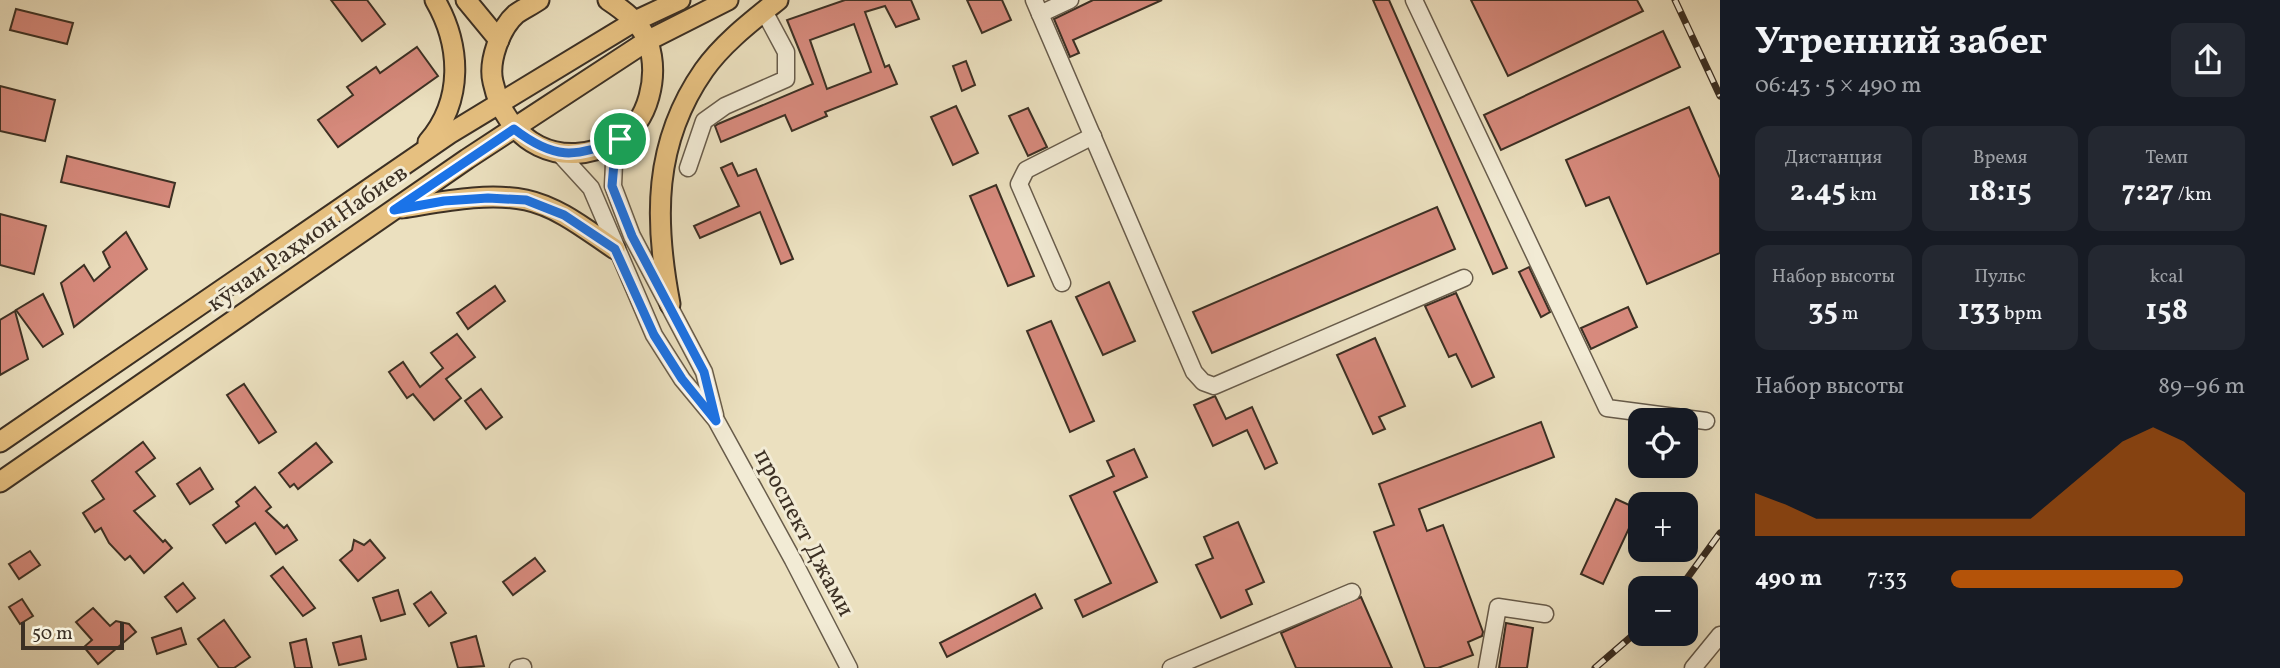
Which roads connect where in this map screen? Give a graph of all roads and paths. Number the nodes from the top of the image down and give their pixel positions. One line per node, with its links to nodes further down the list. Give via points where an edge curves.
1 (435, 0): 19 (main road, via 448,22 455,65 453,95 444,124)
2 (466, 0): 12 (main road)
3 (539, 0): 12 (main road, via 515,15)
4 (608, 0): 11 (main road)
5 (680, 0): 11 (main road, кӯчаи Раҳмон Набиев)
6 (728, 0): 13 (main road, кӯчаи Раҳмон Набиев)
7 (1070, 0): 10 (street)
8 (1414, 0): 29 (street, via 1607,408)
9 (771, 6): 20 (street, via 786,52 786,79 725,106 704,121); 27 (main road, via 704,69 678,117 662,169 662,262)
10 (1037, 7): 16 (street)
11 (635, 21): 13 (main road); 14 (main road, кӯчаи Раҳмон Набиев)
12 (499, 40): 14 (main road, via 491,74)
13 (647, 41): 15 (main road, кӯчаи Раҳмон Набиев); 17 (main road, via 654,76 648,100 644,112)
14 (498, 105): 15 (main road); 19 (main road, кӯчаи Раҳмон Набиев)
15 (514, 129): 18 (main road, via 535,145); 21 (main road, кӯчаи Раҳмон Набиев)
16 (1093, 136): 24 (street, via 1194,372 1203,382 1214,386); 25 (street, via 1026,170 1019,184)
17 (620, 139): 18 (main road, via 591,152); 27 (street, via 612,186 632,236)
18 (559, 153): 22 (street, via 590,188)
19 (414, 159): 23 (main road, кӯчаи Раҳмон Набиев)
20 (688, 168)
21 (394, 210): 22 (main road, via 444,201 526,200 564,215); 26 (main road, кӯчаи Раҳмон Набиев)
22 (615, 249): 28 (street, via 654,335)
23 (267, 260): 26 (main road); 30 (main road, кӯчаи Раҳмон Набиев)
24 (1464, 278)
25 (1062, 283)
26 (283, 286): 31 (main road, кӯчаи Раҳмон Набиев)
27 (670, 304): 28 (street, via 704,372)
28 (716, 421): 35 (street, проспект Джами)
29 (1706, 421)
30 (0, 442)
31 (0, 482)
32 (1352, 592): 36 (street)
33 (1545, 614): 37 (street, via 1498,607)
34 (1720, 635): 38 (street)
35 (849, 668)
36 (1171, 668)
37 (1487, 668)
38 (1693, 668)

